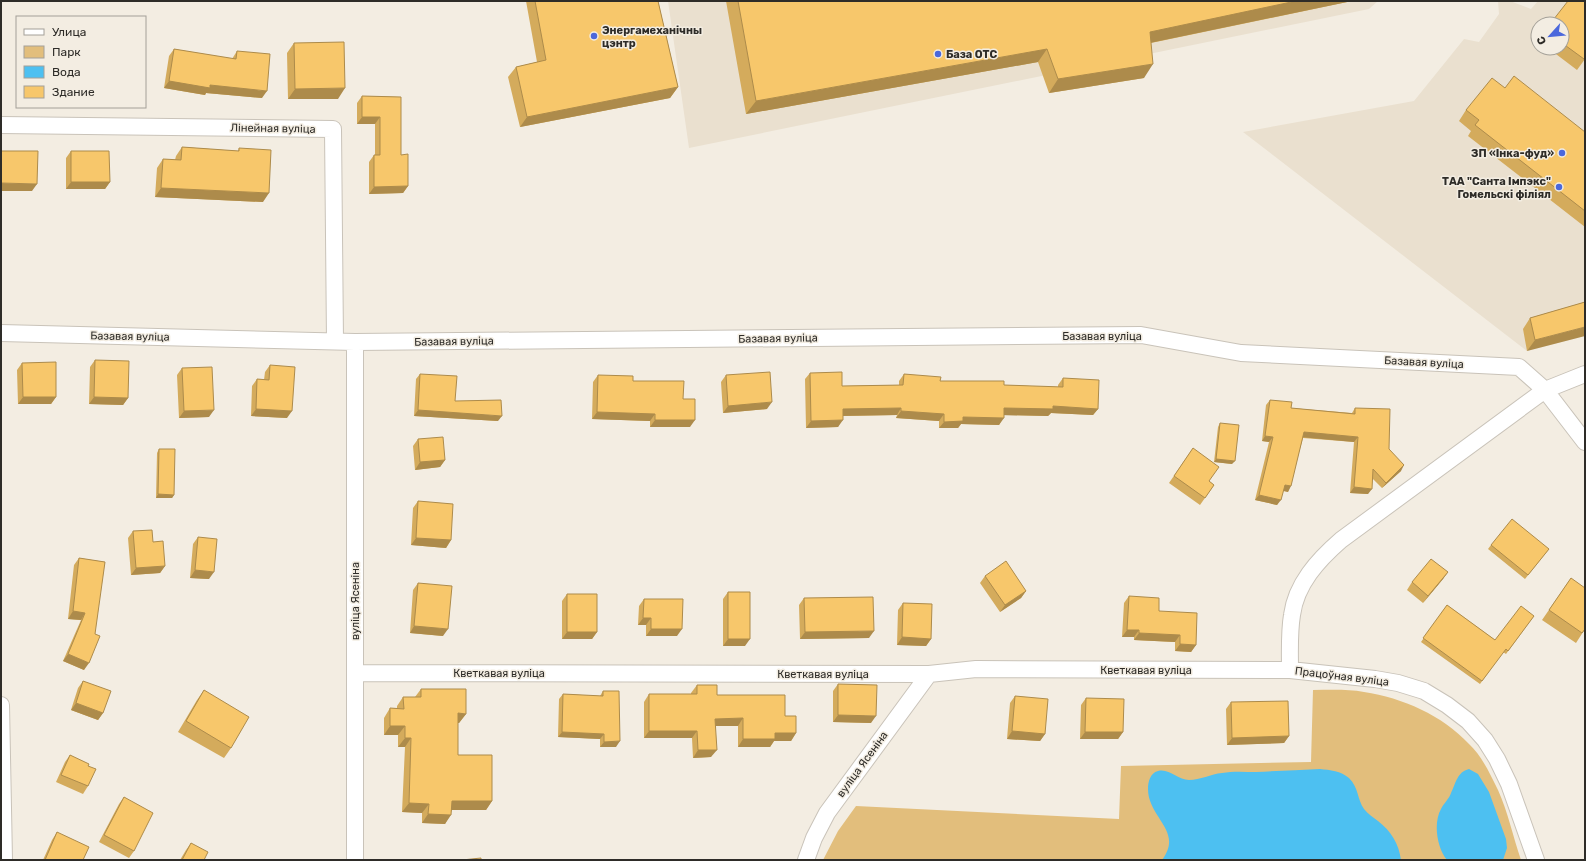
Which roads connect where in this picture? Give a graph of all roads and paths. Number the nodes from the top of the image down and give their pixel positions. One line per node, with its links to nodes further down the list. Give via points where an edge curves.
1 (1, 125): 3 (street, Лінейная вуліца, via 333,129)
2 (1, 333): 3 (street, Базавая вуліца)
3 (335, 342): 4 (street, Базавая вуліца)
4 (355, 342): 6 (street, Базавая вуліца, via 1140,335 1241,353 1519,367); 9 (street, вуліца Ясеніна)
5 (1585, 374): 6 (street)
6 (1545, 390): 7 (street, Базавая вуліца); 8 (street, via 1323,555 1308,574 1292,615)
7 (1585, 442)
8 (1290, 670): 10 (street, Кветкавая вуліца, via 976,669); 15 (street, Працоўная вуліца, via 1398,683 1424,691 1468,721 1497,759)
9 (356, 673): 10 (street, Кветкавая вуліца); 13 (street, вуліца Ясеніна)
10 (928, 674): 14 (street, вуліца Ясеніна, via 827,813)
11 (1, 705): 12 (street)
12 (4, 860)
13 (355, 860)
14 (806, 860)
15 (1536, 860)

